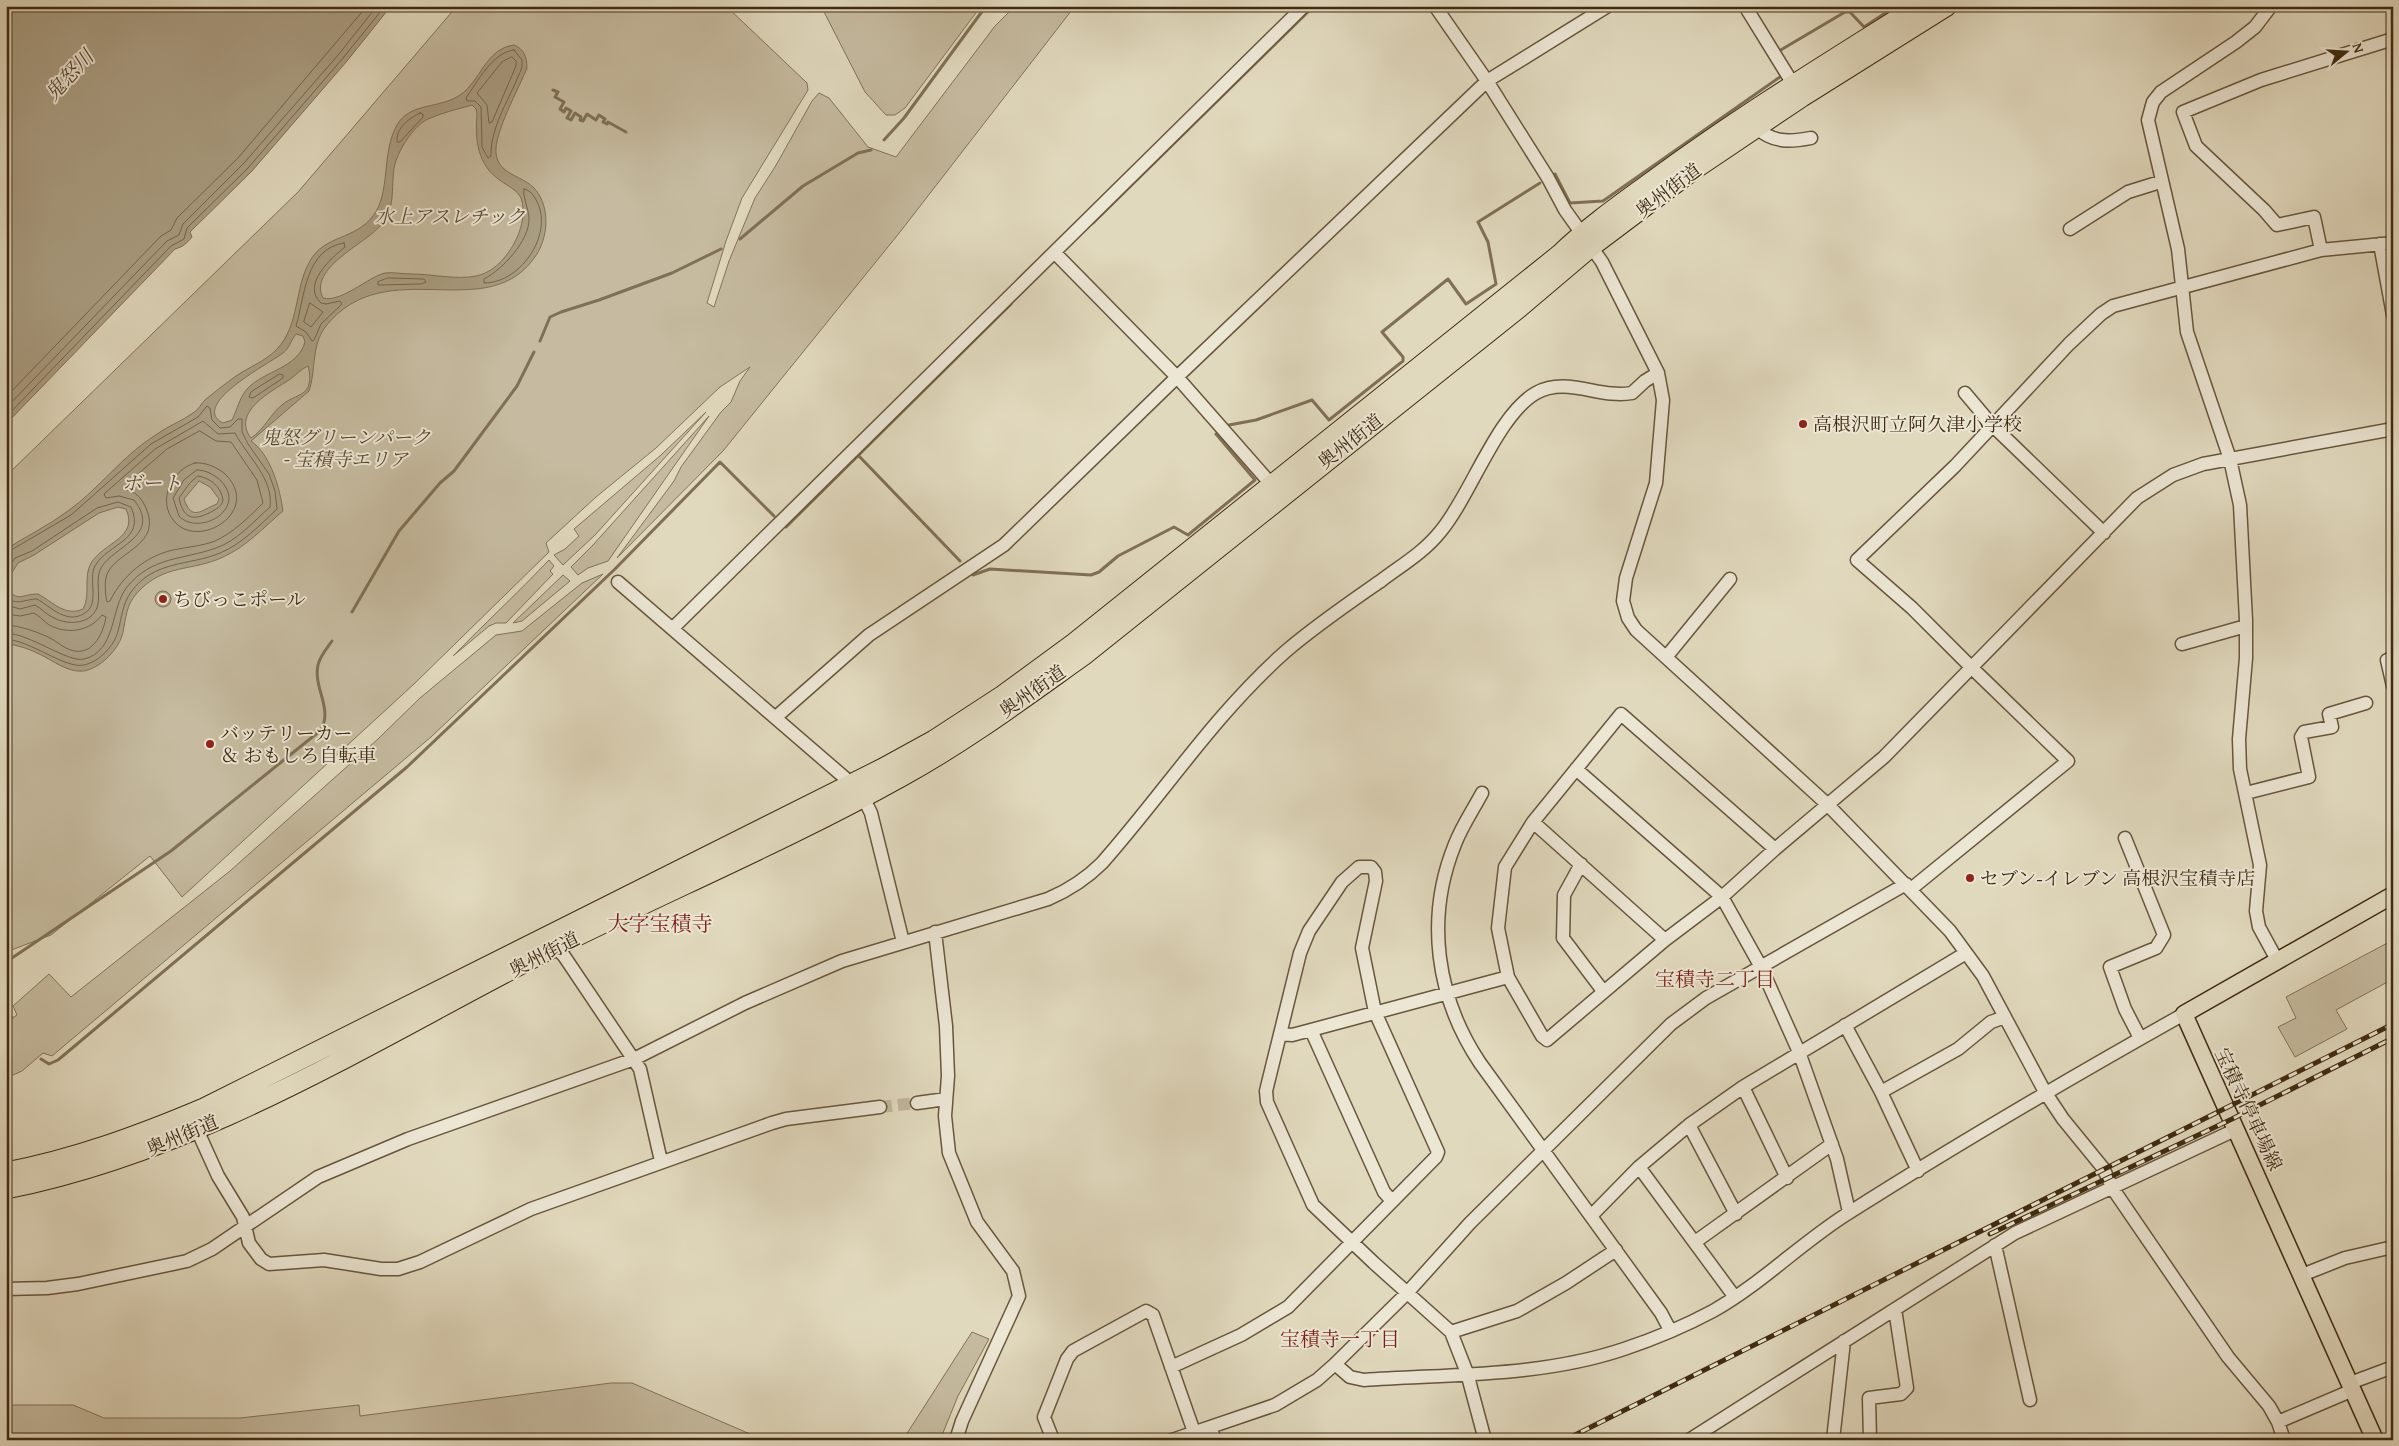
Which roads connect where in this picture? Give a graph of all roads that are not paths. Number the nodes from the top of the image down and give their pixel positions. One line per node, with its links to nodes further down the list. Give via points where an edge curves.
1 (1304, 6): 18 (street)
2 (1435, 6): 9 (street)
3 (1608, 6): 9 (street)
4 (1745, 6): 10 (street)
5 (1918, 6): 10 (highway, 奥州街道)
6 (1947, 6): 11 (highway, 奥州街道)
7 (2271, 6): 13 (street, via 2255,27 2161,92 2153,102 2148,129)
8 (2393, 38): 17 (street, via 2262,80 2183,112 2196,146 2277,225 2314,217)
9 (1487, 81): 15 (street); 22 (street)
10 (1793, 84): 15 (highway, 奥州街道, via 1683,158)
11 (1756, 128): 12 (street, via 1765,136 1778,140); 15 (highway, 奥州街道)
12 (1811, 138)
13 (2160, 182): 14 (street, via 2128,192); 19 (street, via 2175,236)
14 (2070, 229)
15 (1586, 240): 21 (street, via 1602,262); 27 (highway, 奥州街道, via 1560,254); 41 (highway, 奥州街道, via 1511,314 1083,656 942,752)
16 (2386, 244): 17 (street); 20 (street)
17 (2321, 250): 19 (street)
18 (1054, 253): 22 (street); 32 (street)
19 (2182, 287): 24 (street, via 2113,306 2101,314); 26 (street, via 2187,332)
20 (2393, 316)
21 (1658, 373): 34 (street, via 1663,400 1656,483 1626,578 1623,601 1636,630); 52 (street, via 1644,380 1632,393 1562,386 1549,388 1529,398 1510,419 1441,532 1417,554 1315,627 1253,683 1090,874 1048,899)
22 (1177, 377): 27 (street); 39 (street, via 1004,545 869,635)
23 (1964, 393): 24 (street)
24 (1992, 424): 28 (street); 36 (street, via 1955,466 1857,560 1912,608)
25 (2393, 429): 26 (street)
26 (2230, 459): 28 (street, via 2203,464 2174,475 2137,498); 31 (street, via 2240,505)
27 (1271, 484): 41 (highway, 奥州街道, via 1074,644)
28 (2104, 533): 36 (street)
29 (1730, 579): 34 (street)
30 (618, 582): 32 (street)
31 (2246, 626): 33 (street); 43 (street, via 2240,769)
32 (673, 628): 39 (street)
33 (2182, 644)
34 (1667, 656): 44 (street)
35 (2387, 660): 37 (street)
36 (1972, 668): 44 (street, via 1884,757); 49 (street, via 2068,761)
37 (2393, 686)
38 (2366, 702): 43 (street, via 2329,714 2332,727 2304,732 2301,737 2309,776)
39 (776, 717): 41 (street)
40 (1576, 769): 45 (street); 47 (street, via 1621,714); 51 (street)
41 (858, 790): 54 (street, via 868,805 876,831); 55 (highway, 奥州街道); 77 (highway, 奥州街道, via 309,1057)
42 (1482, 793): 61 (street, via 1455,843 1440,902 1438,959)
43 (2246, 793): 57 (street, via 2260,864 2256,911 2259,926)
44 (1828, 804): 47 (street); 49 (street)
45 (1533, 822): 48 (street); 59 (street, via 1505,866 1498,928)
46 (2125, 838): 68 (street, via 2164,935 2156,948 2110,967)
47 (1775, 849): 51 (street)
48 (1581, 864): 53 (street); 60 (street, via 1564,894 1563,938)
49 (1909, 886): 56 (street); 58 (street)
50 (2393, 896): 57 (main road)
51 (1722, 897): 53 (street); 58 (street)
52 (935, 932): 54 (street); 74 (street, via 946,1026)
53 (1665, 940): 60 (street)
54 (903, 942): 70 (street, via 842,961 784,985)
55 (555, 947): 70 (street); 77 (highway, 奥州街道, via 328,1066)
56 (1966, 953): 64 (street, via 1983,976); 65 (street)
57 (2277, 960): 63 (main road)
58 (1762, 968): 69 (street); 81 (street, via 1706,998 1670,1024)
59 (1508, 977): 60 (street, via 1547,1040); 61 (street)
60 (1603, 991)
61 (1447, 993): 62 (street); 81 (street, via 1466,1042)
62 (1375, 1012): 66 (street); 67 (street, via 1362,948 1376,881 1375,872 1365,865 1342,882 1309,931 1300,952); 89 (street, via 1438,1152)
63 (2184, 1014): 68 (street); 79 (main road, 宝積寺停車場線)
64 (2005, 1017): 72 (street, via 1992,1022 1958,1050); 73 (street)
65 (1844, 1025): 69 (street); 72 (street)
66 (1311, 1030): 67 (street, via 1292,1035); 89 (street, via 1384,1192)
67 (1280, 1034): 94 (street, via 1266,1091 1267,1102 1313,1204)
68 (2140, 1038): 73 (street)
69 (1799, 1052): 71 (street); 80 (street)
70 (634, 1059): 82 (street, via 640,1070); 93 (street, via 408,1139 318,1177)
71 (1742, 1087): 78 (street); 86 (street)
72 (1881, 1092): 84 (street)
73 (2045, 1092): 84 (street); 88 (street, via 2104,1168)
74 (946, 1099): 75 (street); 117 (street, via 950,1153 959,1182 984,1233 1013,1271 1019,1296)
75 (917, 1103)
76 (880, 1106): 82 (street, via 786,1119)
77 (193, 1122): 85 (highway, 奥州街道); 87 (highway, 奥州街道, via 119,1160); 93 (street, via 218,1176 243,1217)
78 (1690, 1126): 83 (street); 91 (street)
79 (2237, 1130): 88 (street); 99 (main road, 宝積寺停車場線)
80 (1832, 1144): 86 (street); 90 (street)
81 (1543, 1152): 92 (street); 101 (street, via 1470,1222)
82 (661, 1161): 93 (street, via 531,1209 420,1262 398,1269 324,1260 269,1264 249,1243)
83 (1639, 1167): 92 (street); 95 (street)
84 (1918, 1171): 90 (street)
85 (6, 1172)
86 (1787, 1178): 91 (street)
87 (6, 1189)
88 (2113, 1189): 96 (street); 113 (street, via 2228,1357 2269,1406)
89 (1392, 1200): 94 (street)
90 (1849, 1212): 102 (street)
91 (1736, 1214): 95 (street)
92 (1591, 1216): 98 (street)
93 (245, 1227): 100 (street, via 187,1261 78,1284)
94 (1353, 1242): 101 (street); 108 (street, via 1288,1307 1241,1335)
95 (1695, 1242): 102 (street)
96 (1995, 1245): 103 (street); 112 (street)
97 (2393, 1247): 99 (street, via 2345,1258)
98 (1616, 1250): 104 (street); 105 (street, via 1517,1311)
99 (2302, 1275): 111 (main road, 宝積寺停車場線)
100 (6, 1289)
101 (1407, 1292): 105 (street); 107 (street)
102 (1734, 1296): 104 (street, via 1714,1310)
103 (1895, 1309): 106 (street); 124 (street, via 1907,1388 1901,1394 1869,1398)
104 (1670, 1330): 110 (street, via 1624,1349 1562,1365)
105 (1451, 1332): 110 (street)
106 (1844, 1341): 122 (street); 123 (street)
107 (1335, 1364): 110 (street, via 1350,1377 1364,1380); 114 (street, via 1317,1380 1275,1405)
108 (1171, 1367): 115 (street); 118 (street, via 1153,1315 1146,1311 1073,1351 1044,1417)
109 (2393, 1367): 111 (street)
110 (1467, 1373): 121 (street)
111 (2351, 1386): 113 (street); 125 (main road, 宝積寺停車場線)
112 (2030, 1400)
113 (2278, 1422): 116 (street)
114 (1210, 1427): 115 (street); 120 (street)
115 (1194, 1432): 119 (street)
116 (2280, 1438)
117 (956, 1440)
118 (1053, 1440)
119 (1172, 1440)
120 (1215, 1440)
121 (1485, 1440)
122 (1689, 1440)
123 (1833, 1440)
124 (1870, 1440)
125 (2375, 1440)

